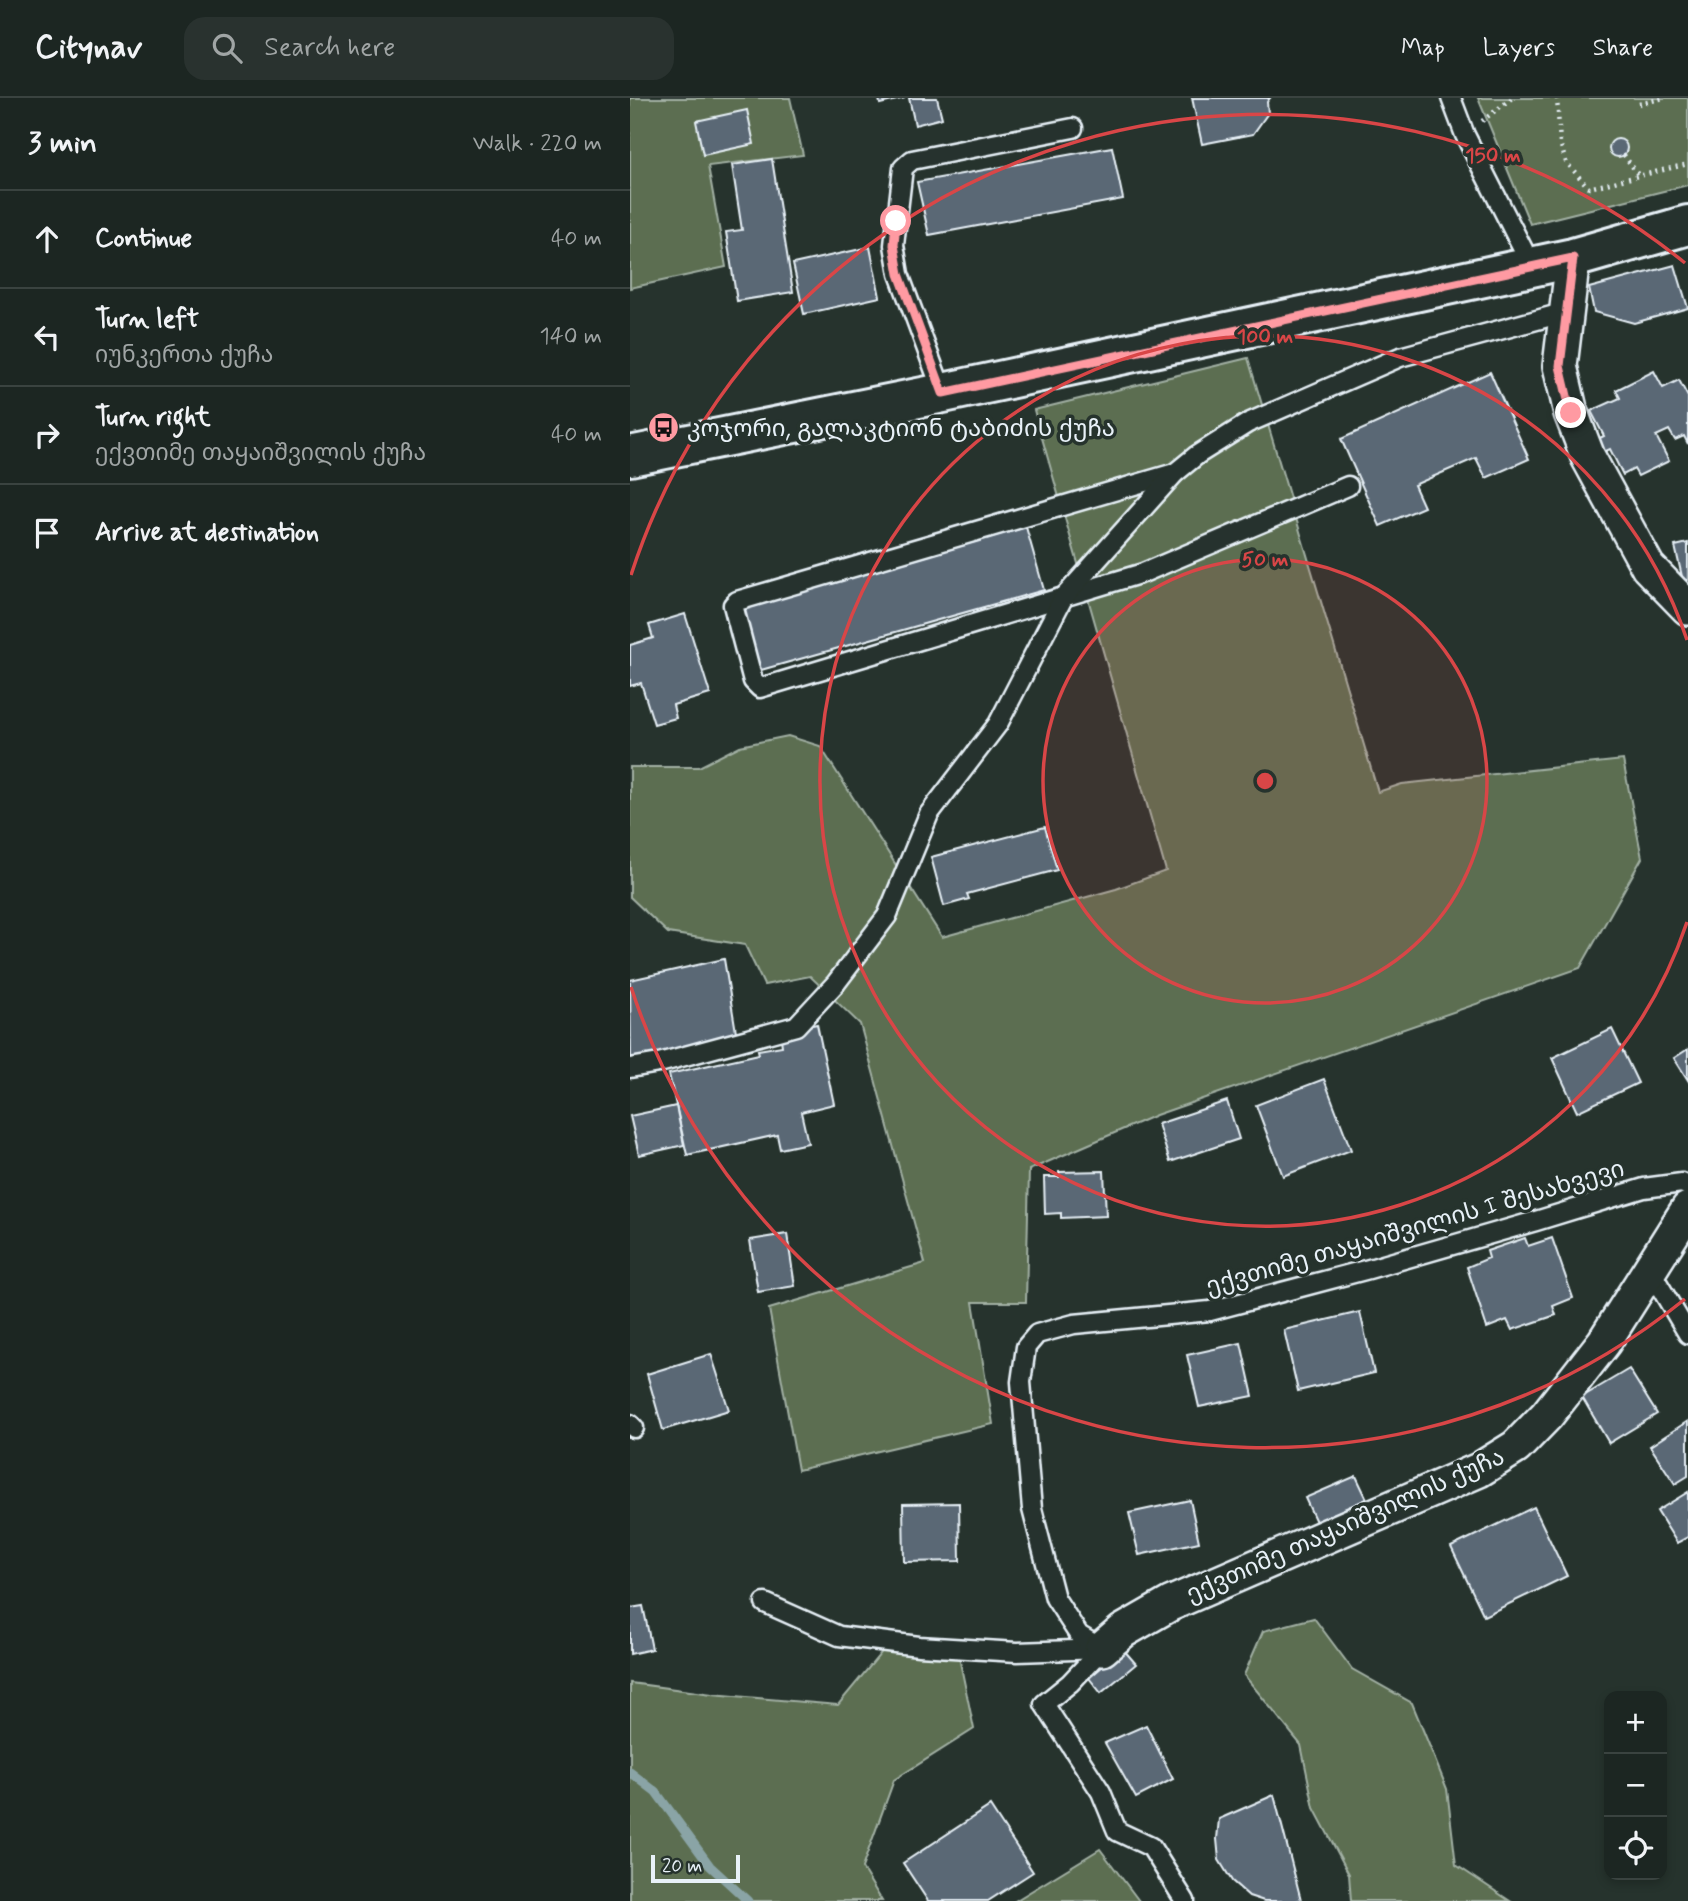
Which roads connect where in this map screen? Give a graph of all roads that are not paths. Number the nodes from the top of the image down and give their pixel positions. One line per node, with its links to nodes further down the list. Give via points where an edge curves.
1 (1451, 98): 5 (lane)
2 (1073, 128): 7 (lane, via 912,160 903,168 894,245 899,274)
3 (1688, 225): 4 (main road)
4 (1573, 258): 5 (main road); 6 (street)
5 (1532, 267): 7 (main road)
6 (1566, 312): 9 (lane, via 1400,357 1248,423); 12 (street, via 1560,366 1588,457 1648,567)
7 (943, 393): 8 (main road)
8 (630, 456)
9 (1175, 473): 11 (lane); 11 (lane, via 737,601 733,606 753,681 760,688)
10 (1348, 486): 11 (lane, via 1143,573)
11 (1063, 598): 13 (lane, via 998,724 929,814 887,916 836,983 796,1026)
12 (1688, 608)
13 (630, 1068)
14 (1688, 1186): 19 (lane, ექვთიმე თაყაიშვილის I შესახვევი, via 1644,1188 1210,1311 1074,1324 1037,1334 1026,1347 1021,1382 1032,1509 1055,1598 1079,1635)
15 (1688, 1209): 16 (street, ექვთიმე თაყაიშვილის ქუჩა)
16 (1650, 1270): 17 (lane); 19 (street, ექვთიმე თაყაიშვილის ქუჩა, via 1604,1342 1516,1447 1479,1470 1170,1604)
17 (1688, 1334)
18 (765, 1603): 19 (lane, via 839,1636 1017,1652)
19 (1102, 1649): 20 (lane, via 1044,1704 1101,1792 1117,1831 1151,1847)
20 (1185, 1901)

